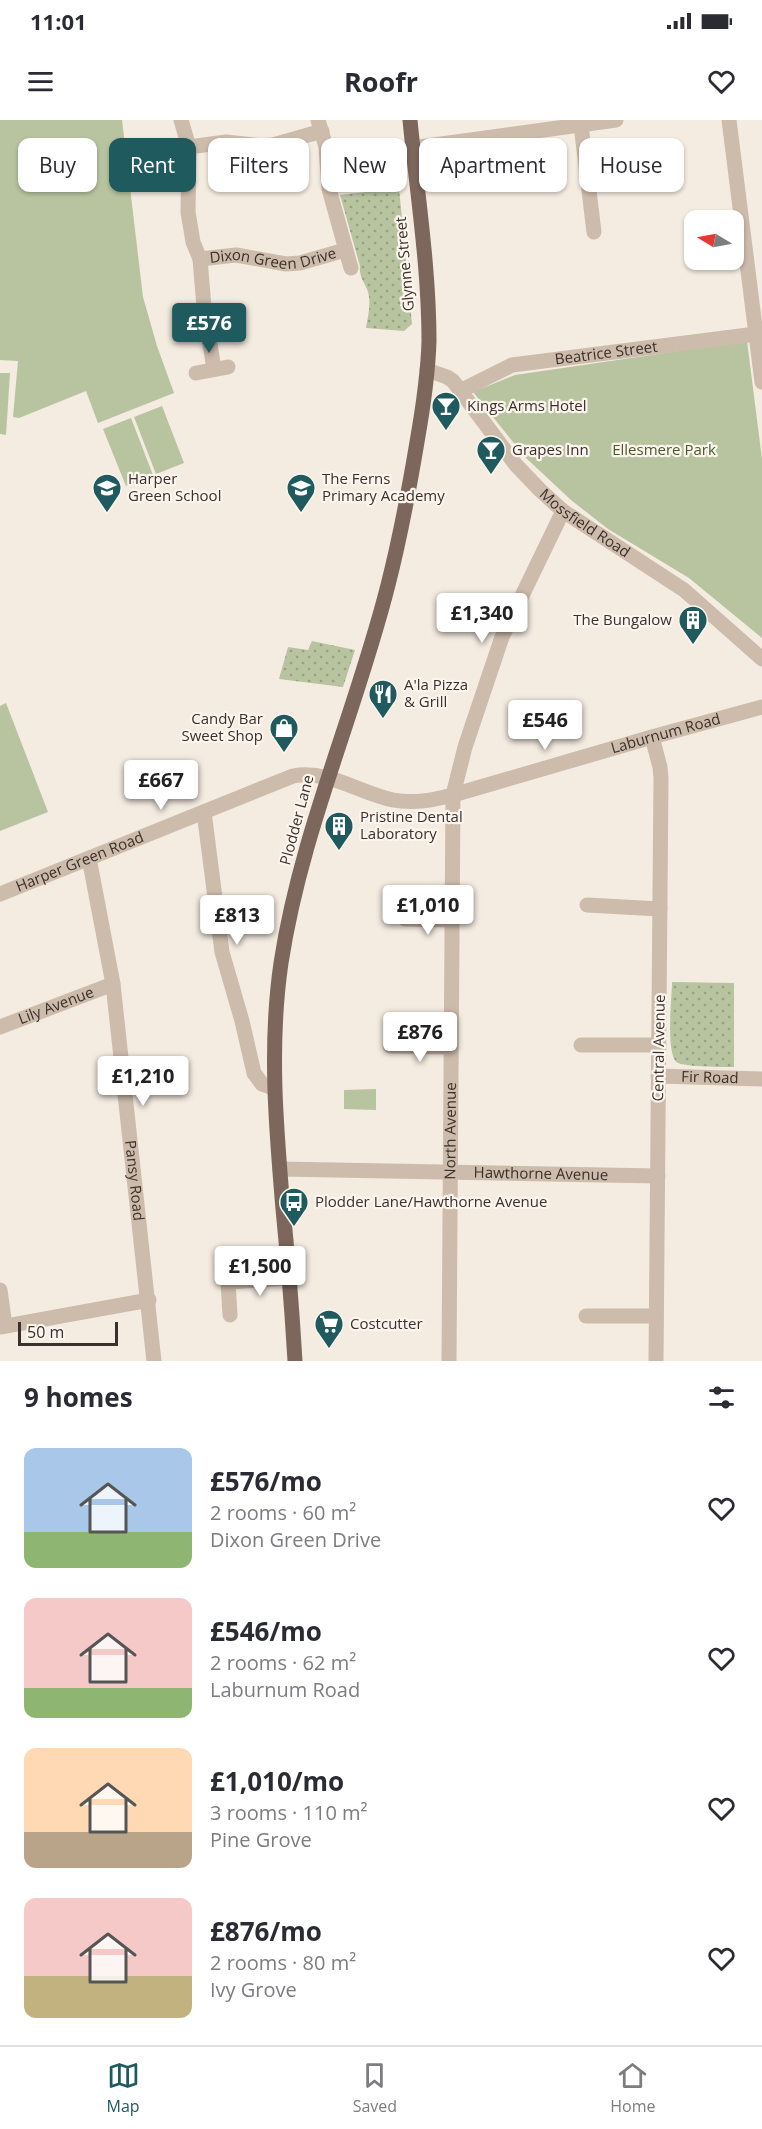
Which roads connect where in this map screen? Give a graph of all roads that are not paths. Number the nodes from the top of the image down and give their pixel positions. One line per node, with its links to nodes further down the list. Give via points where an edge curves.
1 (181, 120): 7 (street, Dixon Green Drive)
2 (410, 120): 9 (main road, Glynne Street)
3 (616, 120): 6 (street)
4 (729, 120): 15 (street)
5 (320, 125): 8 (street, Dixon Green Drive, via 273,145 226,142); 12 (street, Dixon Green Drive, via 329,189)
6 (581, 125): 9 (street); 11 (street)
7 (186, 138)
8 (196, 146)
9 (412, 148): 16 (main road, Glynne Street, via 426,277)
10 (188, 192): 13 (street, Dixon Green Drive, via 193,242)
11 (594, 232)
12 (345, 250): 13 (street, Dixon Green Drive, via 286,264 236,255); 14 (street, Dixon Green Drive)
13 (200, 260): 17 (street, Dixon Green Drive, via 204,307 221,368)
14 (351, 268)
15 (756, 334): 18 (street); 19 (street, Beatrice Street, via 512,365)
16 (427, 370): 19 (street, Mossfield Road, via 447,377); 24 (main road, Plodder Lane, via 414,464 388,585)
17 (196, 373)
18 (762, 382)
19 (460, 391): 20 (street, Mossfield Road, via 516,465)
20 (563, 511): 21 (street, Mossfield Road, via 684,590); 25 (street, North Avenue, via 502,638)
21 (762, 659)
22 (762, 707): 23 (street, Laburnum Road)
23 (652, 737): 25 (street, Laburnum Road); 30 (street, Central Avenue, via 661,778)
24 (327, 778): 25 (street, Laburnum Road, via 394,800 423,802); 26 (street, Harper Green Road, via 293,776); 41 (main road, Plodder Lane, via 284,948)
25 (453, 795): 32 (street, North Avenue)
26 (204, 812): 27 (street, Harper Green Road); 41 (street, via 222,952 254,1073 262,1084)
27 (89, 858): 28 (street, Harper Green Road); 33 (street, Pansy Road)
28 (0, 894)
29 (587, 905): 30 (street)
30 (660, 909): 36 (street, Central Avenue)
31 (405, 919): 32 (street)
32 (453, 920): 38 (street, North Avenue)
33 (113, 984): 34 (street, Lily Avenue); 47 (street, Pansy Road)
34 (0, 1027)
35 (581, 1045): 36 (street)
36 (659, 1045): 39 (street, Central Avenue)
37 (390, 1046): 38 (street)
38 (451, 1047): 43 (street, North Avenue)
39 (658, 1076): 40 (street, Fir Road); 44 (street, Central Avenue)
40 (762, 1079)
41 (273, 1088): 42 (main road, Plodder Lane)
42 (280, 1169): 43 (street, Hawthorne Avenue); 45 (main road, Plodder Lane)
43 (450, 1173): 44 (street, Hawthorne Avenue); 54 (street, North Avenue)
44 (657, 1176): 50 (street, Central Avenue)
45 (289, 1278): 48 (street, via 228,1282); 53 (main road, Plodder Lane)
46 (0, 1290): 51 (street)
47 (149, 1300): 51 (street); 52 (street, Pansy Road)
48 (230, 1315)
49 (586, 1316): 50 (street)
50 (656, 1316): 55 (street, Central Avenue)
51 (3, 1326)
52 (154, 1361)
53 (295, 1361)
54 (449, 1361)
55 (656, 1361)

